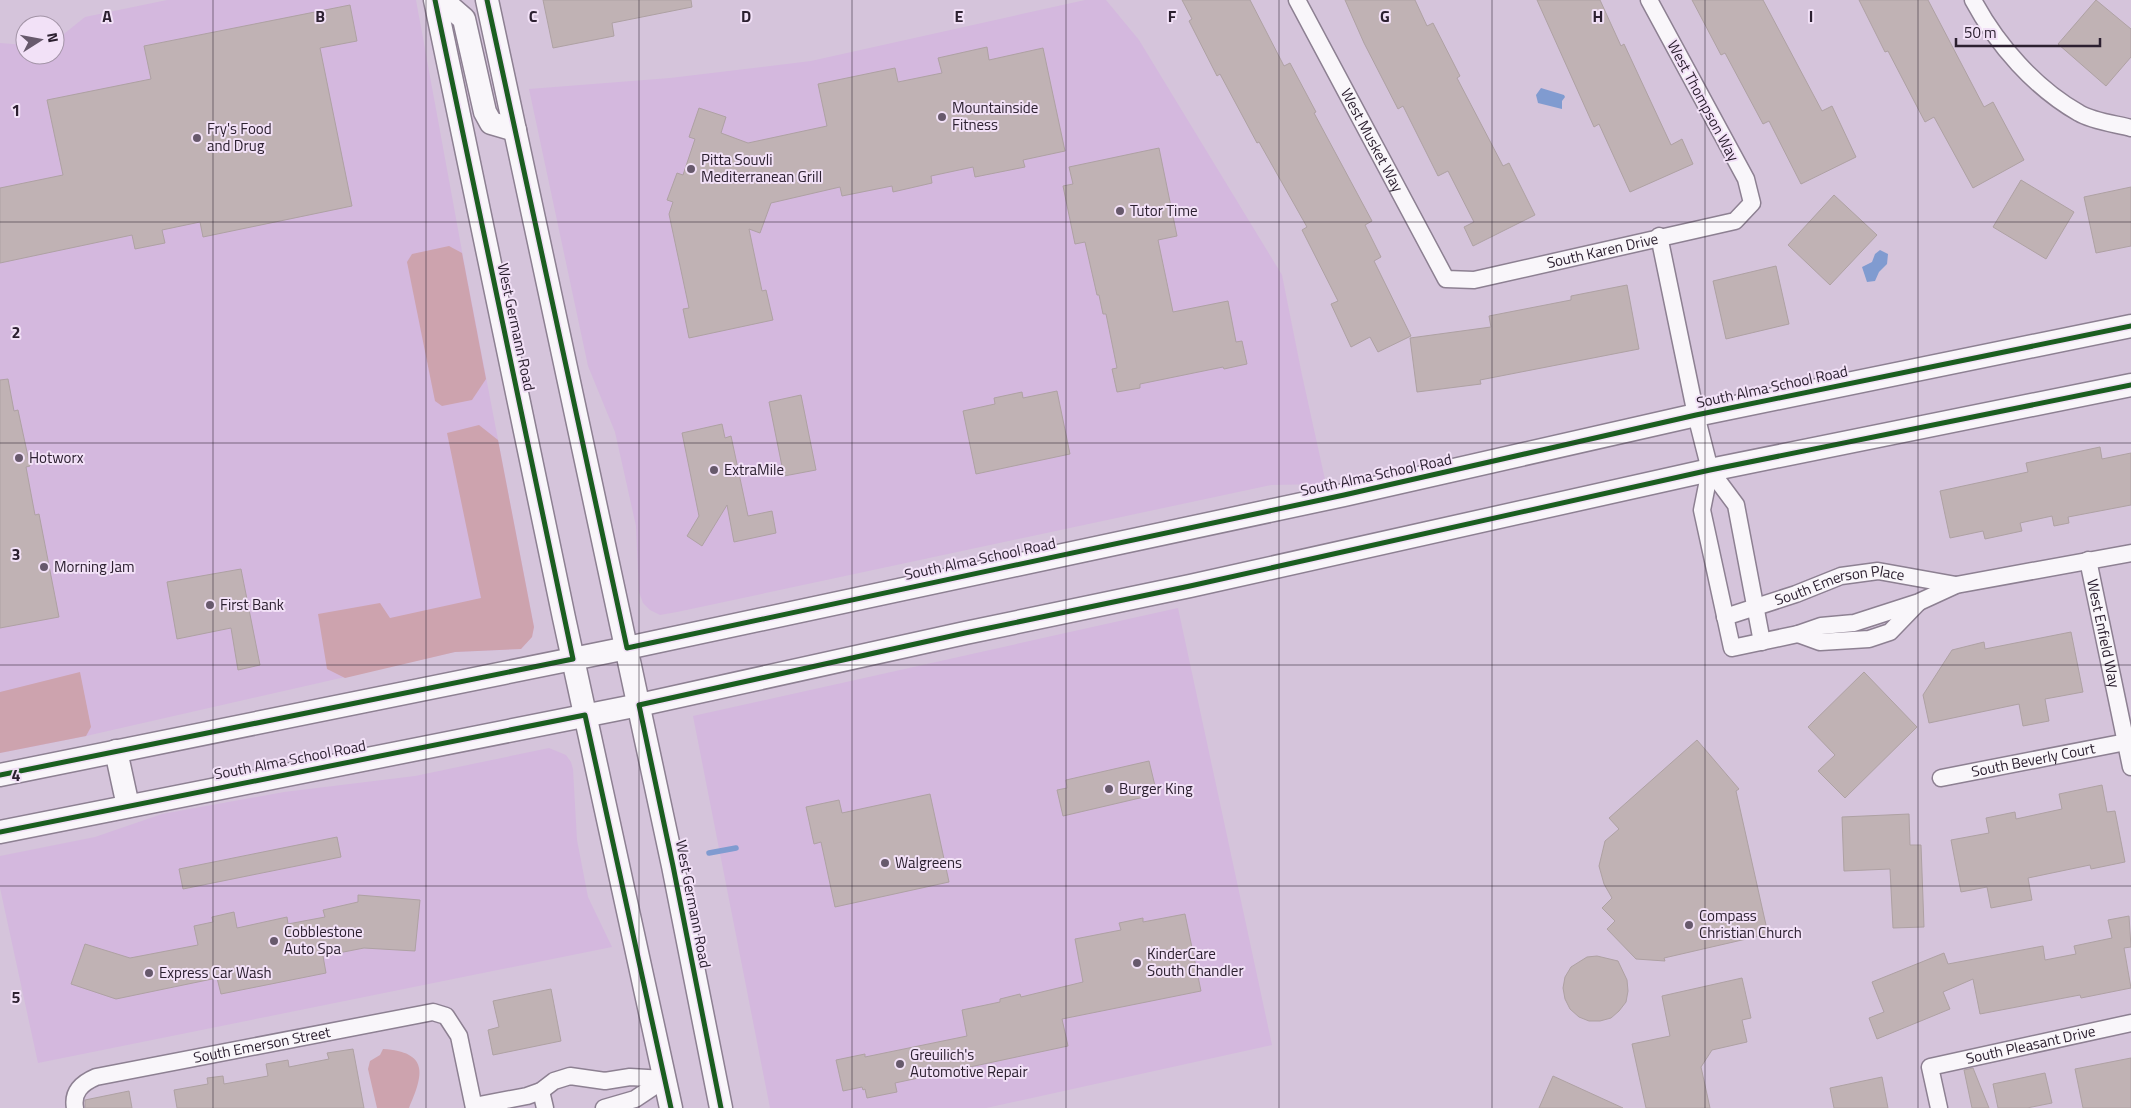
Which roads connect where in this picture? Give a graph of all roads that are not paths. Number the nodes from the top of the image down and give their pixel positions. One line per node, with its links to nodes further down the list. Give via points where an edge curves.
1 (435, 0): 23 (main road, West Germann Road)
2 (442, 0): 8 (main road, via 464,19 485,112 491,123)
3 (487, 0): 8 (main road, West Germann Road)
4 (1297, 0): 11 (street, West Musket Way)
5 (1649, 0): 9 (street, West Thompson Way, via 1746,179)
6 (1973, 0): 7 (street, via 1983,19 2031,77 2081,114)
7 (2131, 128)
8 (515, 130): 22 (main road, West Germann Road)
9 (1752, 204): 10 (street, South Karen Drive, via 1735,221)
10 (1660, 236): 11 (street, South Karen Drive, via 1474,280); 14 (street)
11 (1446, 279)
12 (2131, 326): 14 (main road, South Alma School Road)
13 (2131, 385): 15 (main road, South Alma School Road)
14 (1696, 415): 15 (street); 22 (main road, South Alma School Road, via 1344,495)
15 (1710, 470): 19 (street, via 1736,505); 20 (street, via 1702,510); 24 (main road, South Alma School Road)
16 (2131, 553): 17 (street, South Emerson Place)
17 (2088, 560): 18 (street, South Emerson Place); 26 (street, West Enfield Way)
18 (1956, 585): 19 (street, South Emerson Place, via 1878,571 1841,576); 21 (street, South Emerson Place, via 1854,624 1821,626)
19 (1754, 608): 20 (street, South Emerson Place); 21 (street)
20 (1725, 617): 21 (street, South Emerson Place, via 1732,648)
21 (1762, 642)
22 (627, 648): 23 (main road, South Alma School Road); 24 (main road, West Germann Road)
23 (573, 659): 25 (main road, West Germann Road); 27 (main road, South Alma School Road)
24 (639, 705): 25 (main road, South Alma School Road); 41 (main road, West Germann Road)
25 (585, 715): 31 (main road, South Alma School Road); 34 (main road, West Germann Road)
26 (2126, 742): 28 (street, West Enfield Way); 30 (street, South Beverly Court)
27 (116, 751): 29 (main road, South Alma School Road); 31 (main road)
28 (2131, 767)
29 (0, 775)
30 (1941, 778)
31 (128, 806): 32 (main road, South Alma School Road)
32 (0, 832)
33 (2131, 1023): 42 (street, South Pleasant Drive, via 1930,1066)
34 (665, 1079): 35 (street, via 630,1077 605,1081 570,1076 554,1081); 39 (street, via 635,1099); 40 (main road, West Germann Road)
35 (541, 1091): 36 (street); 38 (street)
36 (474, 1107): 37 (street, South Emerson Street, via 459,1036 446,1016 433,1012 96,1077 80,1086 74,1095)
37 (74, 1108)
38 (545, 1108)
39 (604, 1108)
40 (672, 1108)
41 (720, 1108)
42 (1939, 1108)

